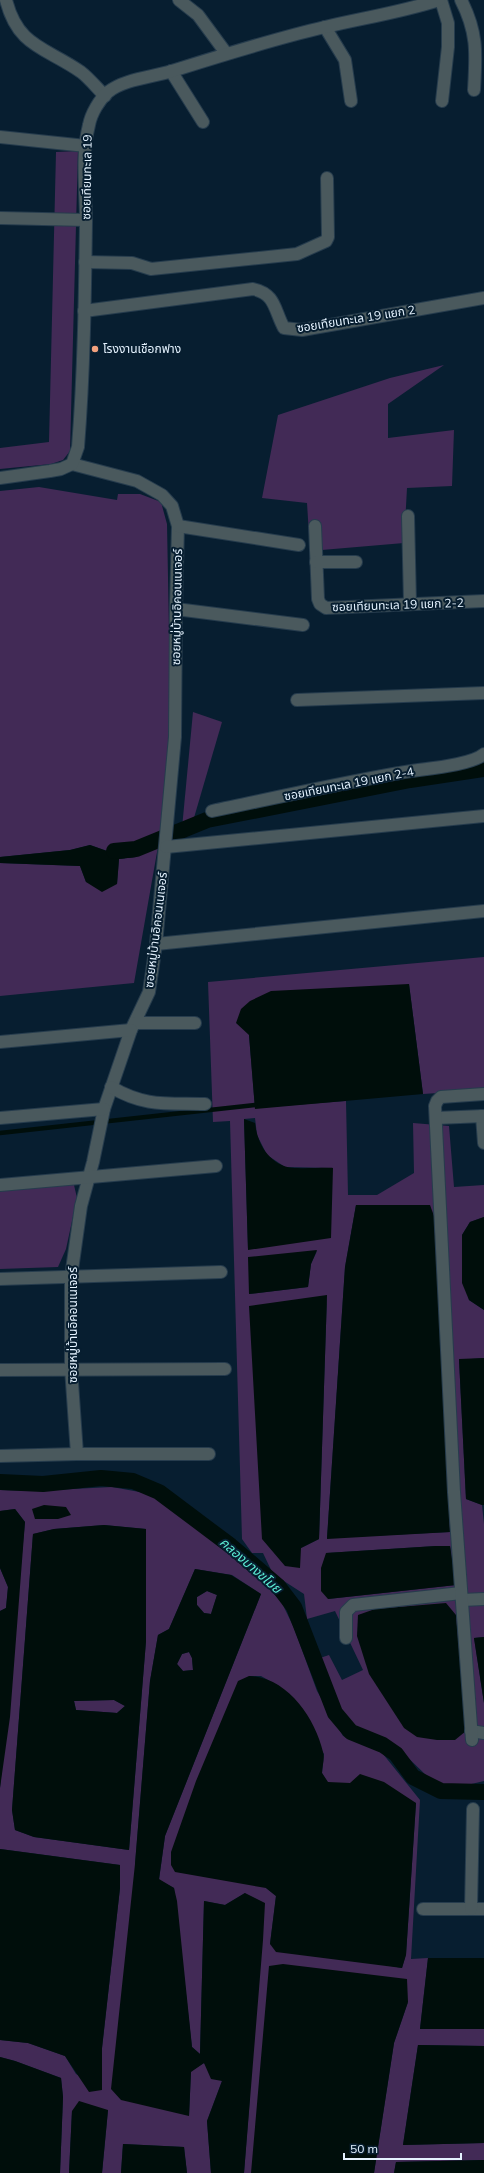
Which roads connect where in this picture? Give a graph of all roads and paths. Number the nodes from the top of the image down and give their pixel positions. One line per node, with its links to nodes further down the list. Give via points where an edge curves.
1 (6, 0): 9 (street, via 11,17 25,38 82,73)
2 (179, 0): 6 (street, via 198,15)
3 (440, 0): 5 (street, ซอยเทียนทะเล 19); 11 (street, via 448,23)
4 (461, 0): 8 (street, via 474,30)
5 (325, 27): 6 (street, ซอยเทียนทะเล 19); 10 (street, via 345,60)
6 (226, 53): 7 (street, ซอยเทียนทะเล 19)
7 (171, 72): 9 (street, ซอยเทียนทะเล 19, via 126,83); 12 (street)
8 (474, 90)
9 (104, 96): 14 (street, ซอยเทียนทะเล 19, via 89,124)
10 (351, 101)
11 (442, 101)
12 (203, 122)
13 (0, 137): 14 (street)
14 (86, 146): 17 (street, ซอยเทียนทะเล 19)
15 (327, 178): 18 (street, via 328,237 326,241 297,254 151,268 132,263)
16 (0, 218): 17 (street)
17 (86, 220): 18 (street, ซอยเทียนทะเล 19)
18 (85, 262): 20 (street, ซอยเทียนทะเล 19)
19 (484, 298): 20 (street, ซอยเทียนทะเล 19 แยก 2, via 302,330 284,328 278,318 274,302 264,291 253,289)
20 (84, 311): 21 (street, ซอยเทียนทะเล 19, via 80,426 78,447)
21 (72, 464): 22 (street, via 61,469); 24 (street, ซอยหมู่บ้านอิคอนเนเจอร์, via 137,481 162,495 172,506)
22 (0, 478)
23 (408, 516): 30 (street)
24 (178, 526): 26 (street); 31 (street, ซอยหมู่บ้านอิคอนเนเจอร์)
25 (315, 526): 27 (street, ซอยเทียนทะเล 19 แยก 2-2)
26 (299, 545)
27 (316, 562): 28 (street); 30 (street, ซอยเทียนทะเล 19 แยก 2-2, via 318,598 320,604 326,608)
28 (356, 562)
29 (484, 601): 30 (street, ซอยเทียนทะเล 19 แยก 2-2)
30 (410, 604)
31 (176, 609): 32 (street); 38 (street, ซอยหมู่บ้านอิคอนเนเจอร์, via 175,737)
32 (303, 625)
33 (484, 694): 34 (street)
34 (296, 700)
35 (484, 754): 36 (street, ซอยเทียนทะเล 19 แยก 2-4, via 459,763)
36 (212, 811)
37 (484, 816): 38 (street)
38 (166, 847): 40 (street, ซอยหมู่บ้านอิคอนเนเจอร์)
39 (484, 912): 40 (street)
40 (156, 944): 42 (street, ซอยหมู่บ้านอิคอนเนเจอร์, via 149,992)
41 (195, 1023): 42 (street)
42 (133, 1026): 43 (street); 44 (street, ซอยหมู่บ้านอิคอนเนเจอร์)
43 (0, 1042)
44 (111, 1087): 46 (street, via 140,1101); 47 (street, ซอยหมู่บ้านอิคอนเนเจอร์)
45 (484, 1094): 50 (street, via 441,1097 435,1106)
46 (205, 1104)
47 (104, 1113): 49 (street); 53 (street, ซอยหมู่บ้านอิคอนเนเจอร์)
48 (483, 1116): 50 (street); 51 (street)
49 (0, 1118)
50 (436, 1118): 64 (street)
51 (484, 1143)
52 (216, 1166): 53 (street)
53 (89, 1178): 54 (street); 56 (street, ซอยหมู่บ้านอิคอนเนเจอร์)
54 (0, 1185)
55 (221, 1272): 56 (street)
56 (71, 1277): 57 (street); 58 (street, ซอยหมู่บ้านอิคอนเนเจอร์)
57 (0, 1279)
58 (71, 1368): 59 (street); 60 (street); 61 (street, ซอยหมู่บ้านอิคอนเนเจอร์)
59 (225, 1369)
60 (0, 1370)
61 (77, 1454): 62 (street); 63 (street)
62 (209, 1454)
63 (0, 1456)
64 (461, 1597): 65 (street); 66 (street, via 353,1605 346,1612); 67 (street, via 471,1736)
65 (484, 1599)
66 (346, 1638)
67 (484, 1733)
68 (473, 1809): 70 (street)
69 (423, 1909): 70 (street)
70 (471, 1909): 71 (street)
71 (484, 1909)

